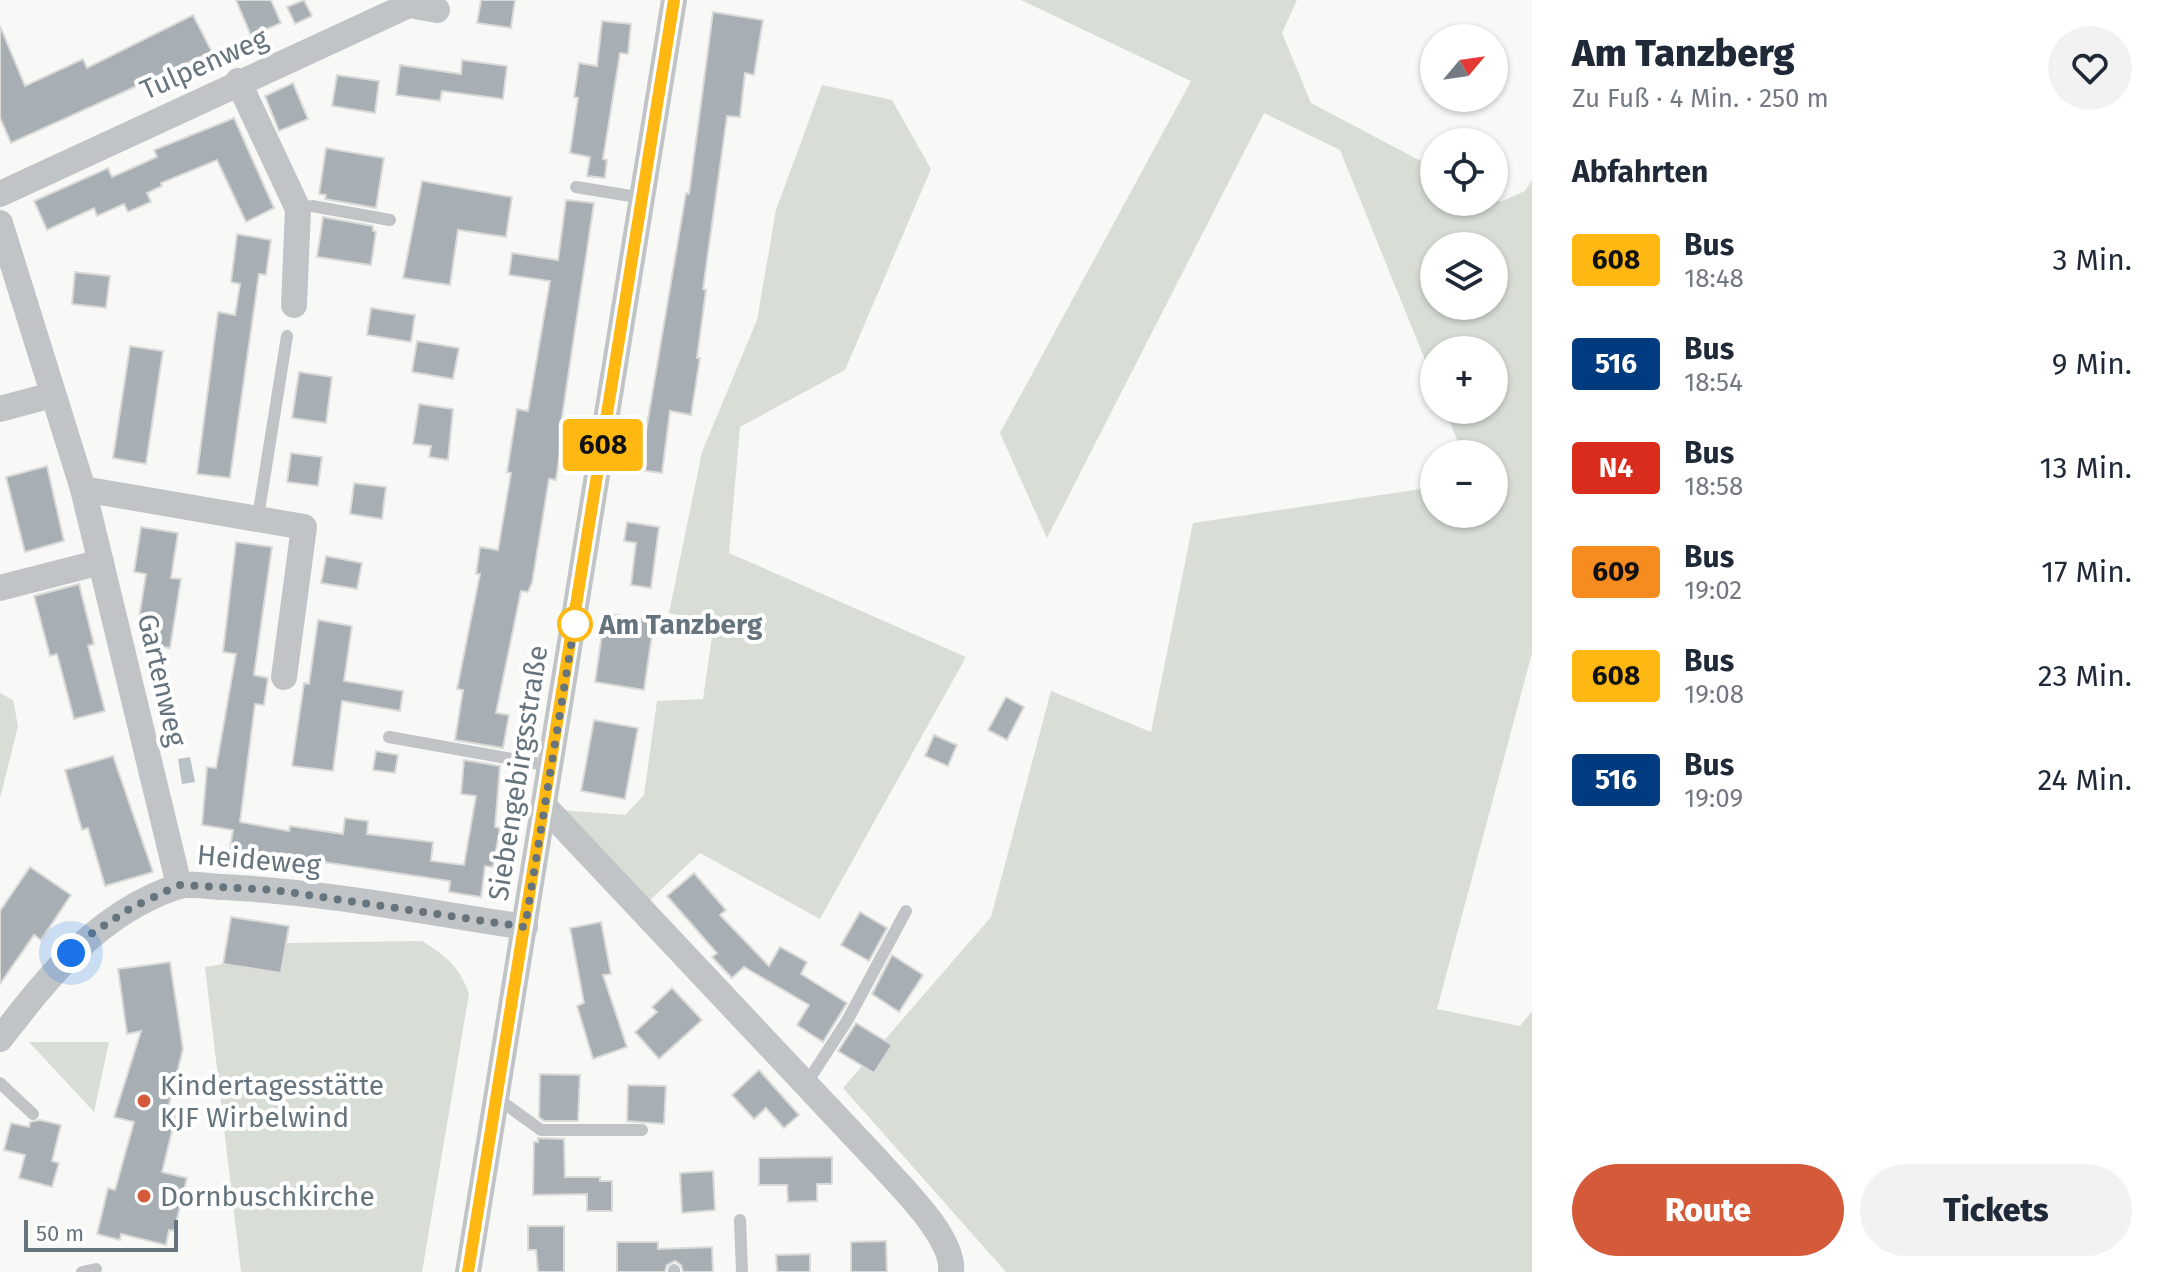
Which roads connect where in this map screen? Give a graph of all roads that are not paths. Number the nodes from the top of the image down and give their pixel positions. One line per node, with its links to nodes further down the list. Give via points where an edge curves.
1 (674, 0): 6 (street, Siebengebirgsstraße)
2 (437, 10): 3 (street, Tulpenweg, via 409,5)
3 (238, 81): 5 (street, Tulpenweg); 7 (street)
4 (576, 187): 6 (lane)
5 (0, 194)
6 (643, 198): 21 (street, Siebengebirgsstraße)
7 (298, 209): 8 (lane, via 312,206); 11 (street)
8 (390, 220)
9 (0, 223): 10 (street, Gartenweg)
10 (5, 253): 13 (street, Gartenweg)
11 (294, 305)
12 (287, 336): 16 (lane)
13 (52, 395): 14 (street); 15 (street, Gartenweg)
14 (0, 409)
15 (83, 489): 16 (street); 17 (street, Gartenweg)
16 (258, 517): 19 (street, via 304,527)
17 (101, 562): 18 (street); 23 (street, Gartenweg)
18 (0, 588)
19 (284, 677)
20 (389, 737): 21 (lane)
21 (552, 766): 22 (street, Siebengebirgsstraße)
22 (545, 807): 25 (street, Siebengebirgsstraße); 28 (street)
23 (179, 885): 25 (street, Heideweg, via 274,890); 26 (street, Heideweg, via 91,934 52,972)
24 (906, 911): 28 (lane)
25 (525, 927): 29 (street, Siebengebirgsstraße)
26 (0, 1039)
27 (0, 1083): 30 (lane)
28 (806, 1084): 37 (street, via 925,1215 950,1254)
29 (494, 1104): 31 (lane, via 508,1106 541,1130); 35 (street, Siebengebirgsstraße)
30 (33, 1114)
31 (642, 1130)
32 (740, 1220): 36 (lane)
33 (96, 1269): 34 (lane)
34 (82, 1272)
35 (468, 1272)
36 (742, 1272)
37 (951, 1272)

